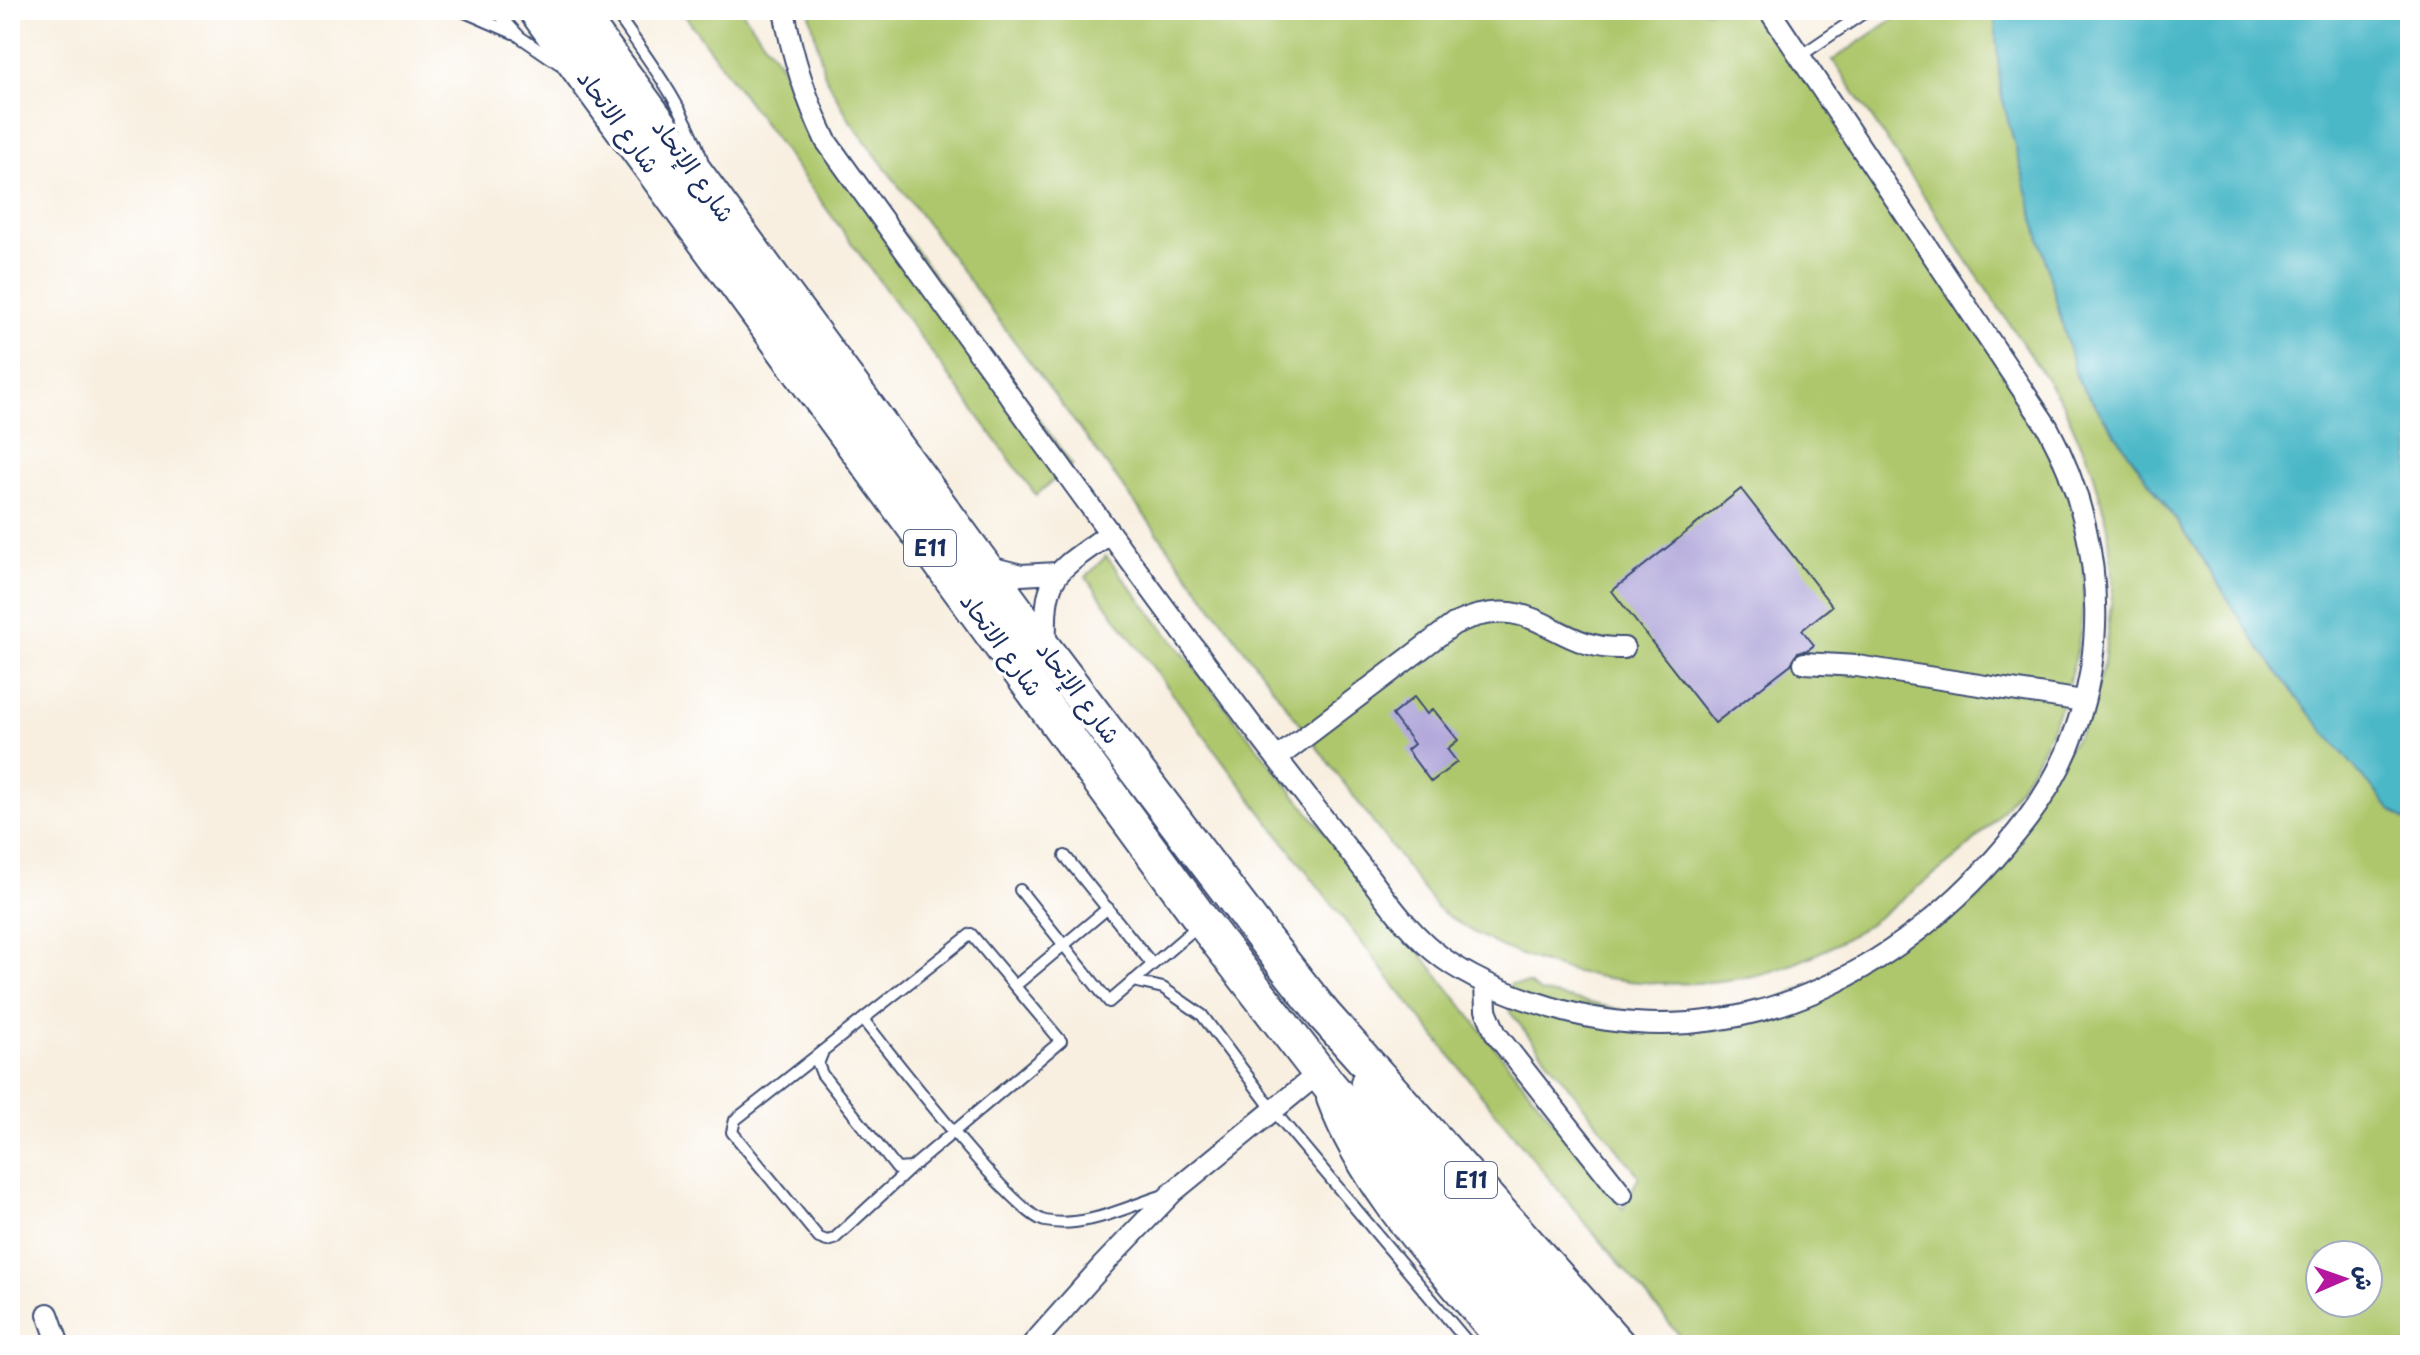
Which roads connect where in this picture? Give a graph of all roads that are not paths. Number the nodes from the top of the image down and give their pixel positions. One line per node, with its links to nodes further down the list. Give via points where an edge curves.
1 (460, 10): 8 (lane)
2 (495, 10): 8 (lane)
3 (576, 10): 10 (highway, شارع الإتحاد / E11)
4 (614, 10): 10 (lane, via 685,118)
5 (784, 10): 11 (street, via 790,46 826,141)
6 (1769, 10): 9 (street)
7 (1868, 10): 9 (lane)
8 (528, 23): 22 (highway, شارع الاتحاد / E11, via 592,87)
9 (1800, 56): 17 (street, via 2063,454 2084,513 2095,574 2094,641)
10 (713, 199): 12 (highway, شارع الإتحاد / E11)
11 (1109, 534): 13 (street); 18 (street)
12 (982, 565): 13 (street, via 1021,575); 15 (highway, شارع الإتحاد / E11)
13 (1057, 573): 15 (street, via 1046,606)
14 (1624, 648): 18 (street, via 1587,645 1536,618 1506,611 1476,614 1454,624)
15 (1046, 651): 28 (highway, شارع الإتحاد / E11)
16 (1804, 663): 17 (street, via 1857,666)
17 (2083, 701): 26 (street, via 2050,784 2007,845 1969,885 1882,957 1826,989 1744,1016 1659,1025 1570,1013)
18 (1277, 758): 26 (street, via 1418,940)
19 (1065, 856): 21 (lane)
20 (1020, 890): 23 (lane)
21 (1108, 908): 23 (lane); 24 (lane)
22 (1203, 922): 24 (lane); 31 (highway, شارع الاتحاد / E11)
23 (1064, 945): 25 (lane, via 1109,1002); 27 (lane)
24 (1152, 964): 25 (lane)
25 (1133, 981): 32 (lane, via 1163,988 1202,1015)
26 (1485, 983): 36 (street, via 1486,1010 1496,1034)
27 (1015, 986): 29 (lane, via 971,934); 33 (lane, via 1061,1041)
28 (1324, 1015): 43 (main road, via 1394,1120); 44 (highway, شارع الإتحاد / E11)
29 (864, 1021): 30 (lane); 33 (lane)
30 (822, 1054): 34 (lane, via 822,1074 897,1169); 34 (lane, via 735,1120 732,1132 819,1238 827,1241)
31 (1324, 1078): 32 (street); 41 (main road, via 1373,1177); 42 (highway, E11)
32 (1273, 1110): 35 (street); 40 (lane)
33 (955, 1132): 34 (lane); 35 (lane, via 994,1179 1041,1220 1072,1224)
34 (911, 1168)
35 (1173, 1192): 39 (street)
36 (1622, 1194)
37 (48, 1314): 38 (street)
38 (59, 1345)
39 (1032, 1345)
40 (1470, 1345)
41 (1507, 1345)
42 (1546, 1345)
43 (1579, 1345)
44 (1618, 1345)

